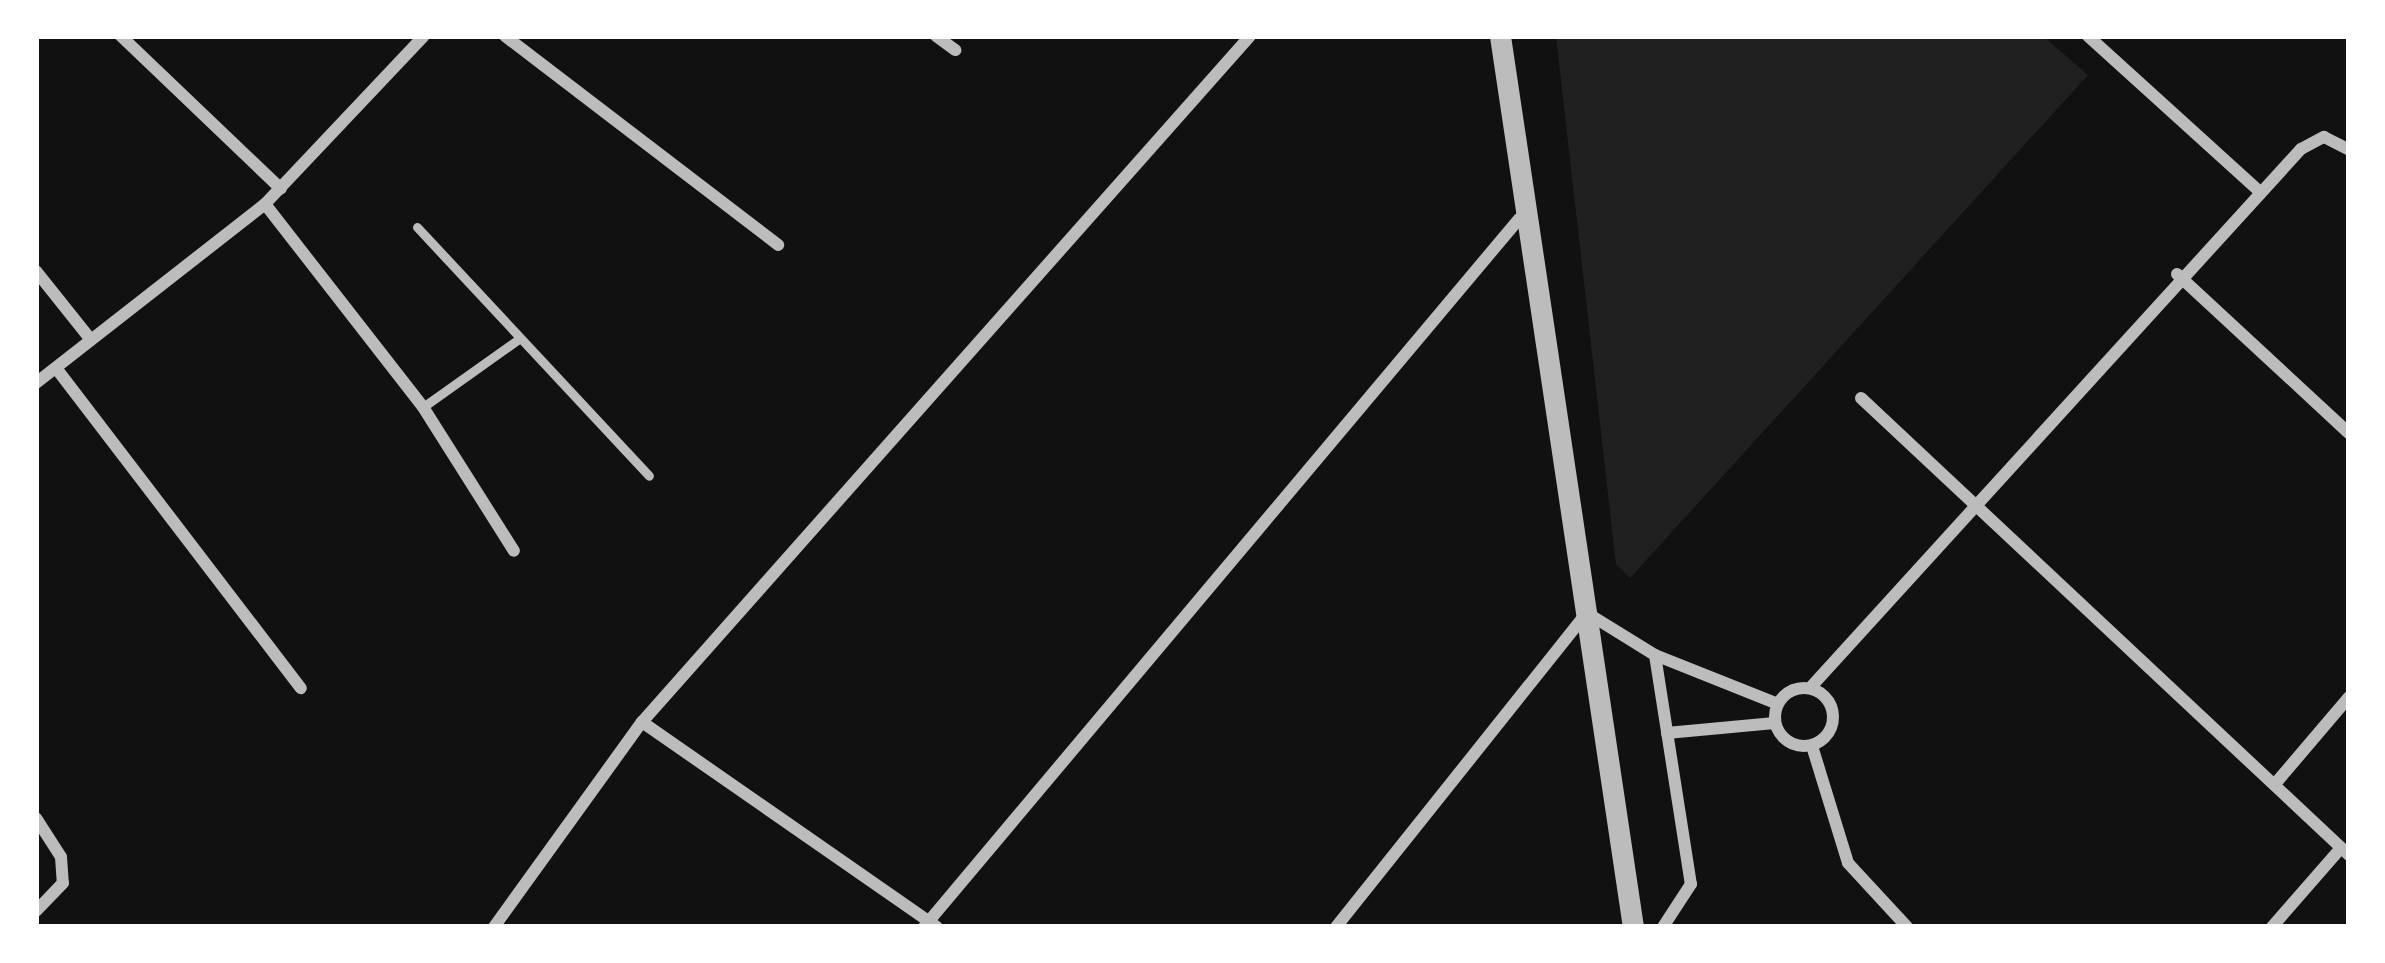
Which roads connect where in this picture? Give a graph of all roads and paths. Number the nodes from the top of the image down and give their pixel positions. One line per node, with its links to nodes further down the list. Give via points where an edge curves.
1 (121, 36): 10 (street)
2 (424, 36): 10 (street)
3 (505, 36): 15 (street)
4 (936, 36): 8 (street)
5 (1250, 36): 34 (street)
6 (1500, 36): 13 (street)
7 (2088, 36): 11 (street)
8 (955, 50)
9 (2349, 150): 11 (street, via 2315,139)
10 (281, 189): 12 (street)
11 (2259, 191): 17 (street)
12 (265, 205): 19 (street); 23 (street)
13 (1519, 219): 28 (street); 43 (street)
14 (417, 227): 18 (lane)
15 (778, 245)
16 (36, 271): 19 (street)
17 (2177, 274): 24 (street); 26 (street)
18 (520, 338): 23 (lane); 25 (lane)
19 (91, 340): 20 (street)
20 (56, 368): 21 (street); 30 (street)
21 (36, 383)
22 (1861, 398): 26 (street)
23 (423, 407): 27 (street)
24 (2349, 433)
25 (649, 476)
26 (1971, 504): 31 (street); 38 (street)
27 (514, 551)
28 (1587, 613): 29 (street); 42 (street); 45 (street)
29 (1655, 655): 33 (street); 36 (street)
30 (301, 688)
31 (1810, 688): 33 (street); 37 (street, via 1834,716)
32 (2349, 697): 38 (street)
33 (1778, 704): 35 (street)
34 (642, 722): 43 (street); 44 (street)
35 (1775, 723): 36 (street); 37 (street, via 1785,740)
36 (1667, 734): 46 (street, via 1691,884)
37 (1812, 746): 47 (street, via 1848,863)
38 (2275, 784): 40 (street)
39 (36, 818): 41 (street, via 61,857 63,883)
40 (2345, 852): 48 (street)
41 (36, 911)
42 (1630, 924)
43 (930, 925)
44 (494, 927)
45 (1336, 927)
46 (1663, 927)
47 (1906, 927)
48 (2272, 927)

